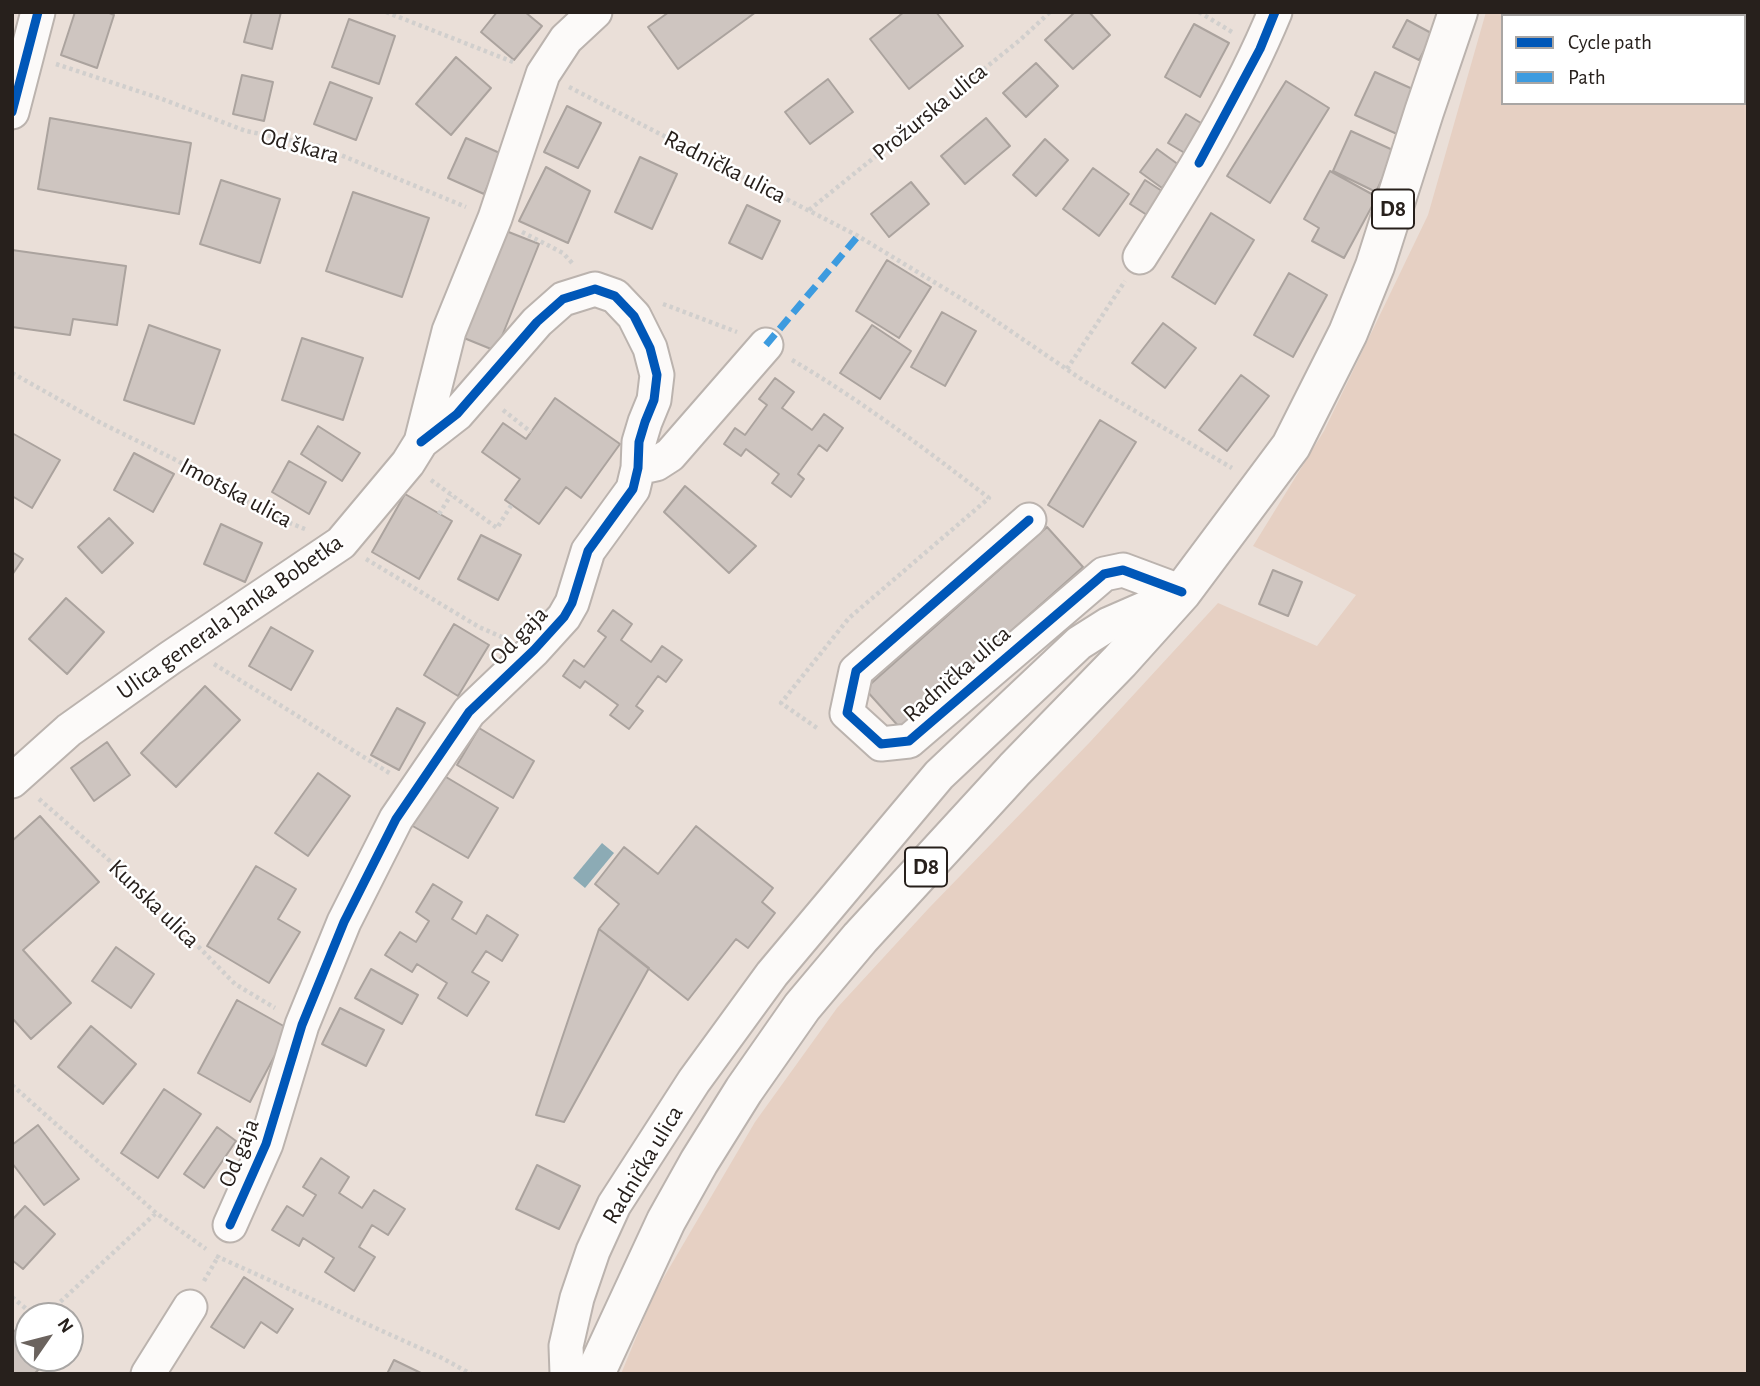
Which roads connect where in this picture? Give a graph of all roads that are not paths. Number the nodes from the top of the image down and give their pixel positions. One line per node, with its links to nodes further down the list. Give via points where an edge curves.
1 (38, 12): 5 (street)
2 (595, 12): 8 (street, Ulica generala Janka Bobetka, via 566,39 543,74 495,218 449,331)
3 (1275, 12): 6 (street, via 1199,163)
4 (1458, 12): 11 (main road, D8, via 1375,266 1348,333 1291,446)
5 (12, 112)
6 (1140, 257)
7 (766, 345): 9 (street, via 670,455)
8 (414, 453): 9 (street, Od gaja, via 457,414 537,322 563,299 605,293 634,316 657,375 654,400 639,442); 12 (street, Ulica generala Janka Bobetka, via 341,543 69,730)
9 (638, 468): 13 (street, Od gaja, via 633,489 589,551 564,617 469,712 396,819 344,922 302,1026 266,1144)
10 (1029, 520): 11 (street, Radnička ulica, via 856,671 847,713 881,744 909,741 1104,574 1123,570)
11 (1182, 592): 16 (street, Radnička ulica, via 1108,624 1079,643 939,775 772,974 694,1081 614,1205 577,1298 566,1346); 17 (main road, D8, via 860,938 802,1007 699,1162)
12 (14, 779)
13 (230, 1225)
14 (190, 1307): 15 (street)
15 (148, 1374)
16 (567, 1374)
17 (595, 1374)

